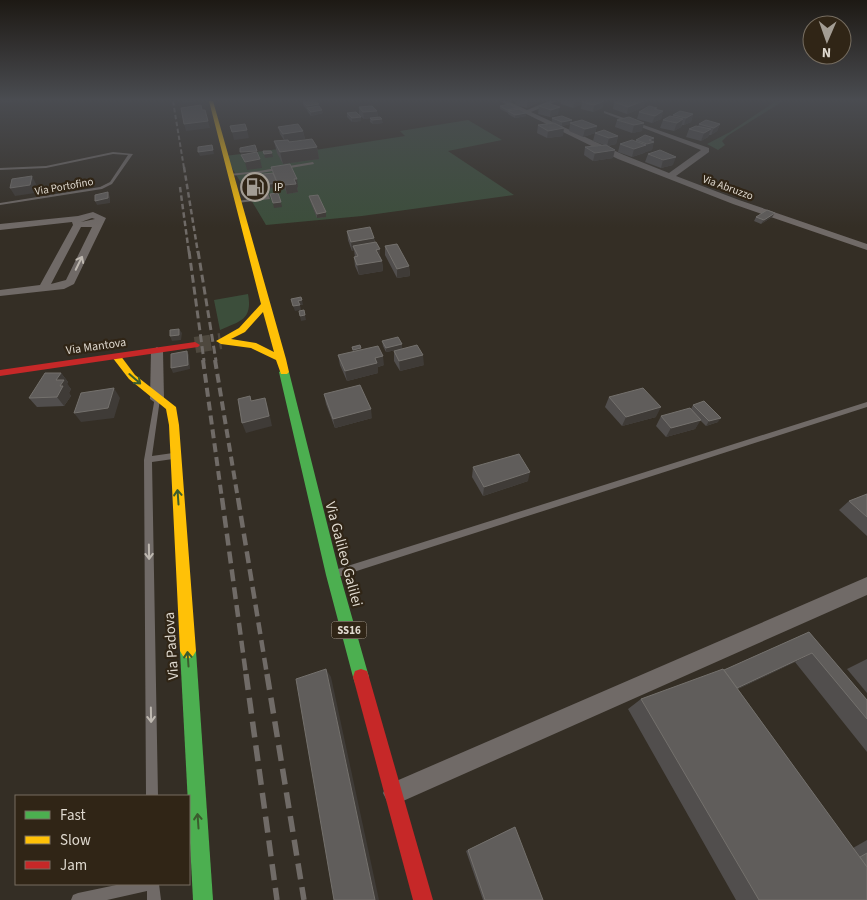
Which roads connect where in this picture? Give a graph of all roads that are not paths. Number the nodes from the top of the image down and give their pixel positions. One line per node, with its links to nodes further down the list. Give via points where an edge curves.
1 (222, 143): 7 (main road, SS16)
2 (591, 143): 8 (street, Via Abruzzo)
3 (688, 143): 8 (street, via 706,150)
4 (313, 163): 6 (lane)
5 (0, 169): 10 (lane, Via Portofino, via 46,167 113,153 131,154 110,183 101,188)
6 (260, 172): 7 (lane); 9 (lane, via 268,198)
7 (230, 175): 9 (main road, SS16)
8 (670, 176): 13 (street, Via Abruzzo)
9 (238, 202): 16 (main road, SS16)
10 (0, 204)
11 (78, 222): 12 (street); 14 (street); 14 (street, one-way to 11, via 64,286 70,282 100,219 91,224)
12 (0, 227)
13 (867, 247)
14 (44, 288): 15 (street)
15 (0, 293)
16 (266, 305): 17 (main road); 18 (main road, SS16)
17 (242, 330): 18 (main road); 19 (main road, via 221,341)
18 (272, 332): 19 (main road); 23 (main road, SS16)
19 (244, 342): 23 (main road, via 266,348)
20 (195, 345): 21 (main road, Via Mantova)
21 (157, 351): 22 (main road, Via Mantova); 25 (street)
22 (117, 357): 24 (main road, Via Mantova); 25 (main road, Via Padova, one-way to 25, via 122,369)
23 (281, 359): 29 (main road, Via Galileo Galilei / SS16)
24 (0, 373)
25 (157, 399): 27 (main road, Via Padova, via 171,407); 28 (lane)
26 (867, 404): 29 (lane)
27 (176, 456): 28 (lane); 33 (main road, Via Padova, one-way to 27)
28 (148, 460): 32 (lane, one-way to 32)
29 (333, 575): 31 (main road, Via Galileo Galilei / SS16)
30 (867, 586): 31 (street)
31 (395, 793): 39 (main road, Via Galileo Galilei / SS16)
32 (152, 795)
33 (195, 872): 38 (main road, Via Padova)
34 (146, 885): 36 (lane)
35 (151, 885): 37 (lane)
36 (78, 900)
37 (154, 900)
38 (203, 900)
39 (423, 900)

